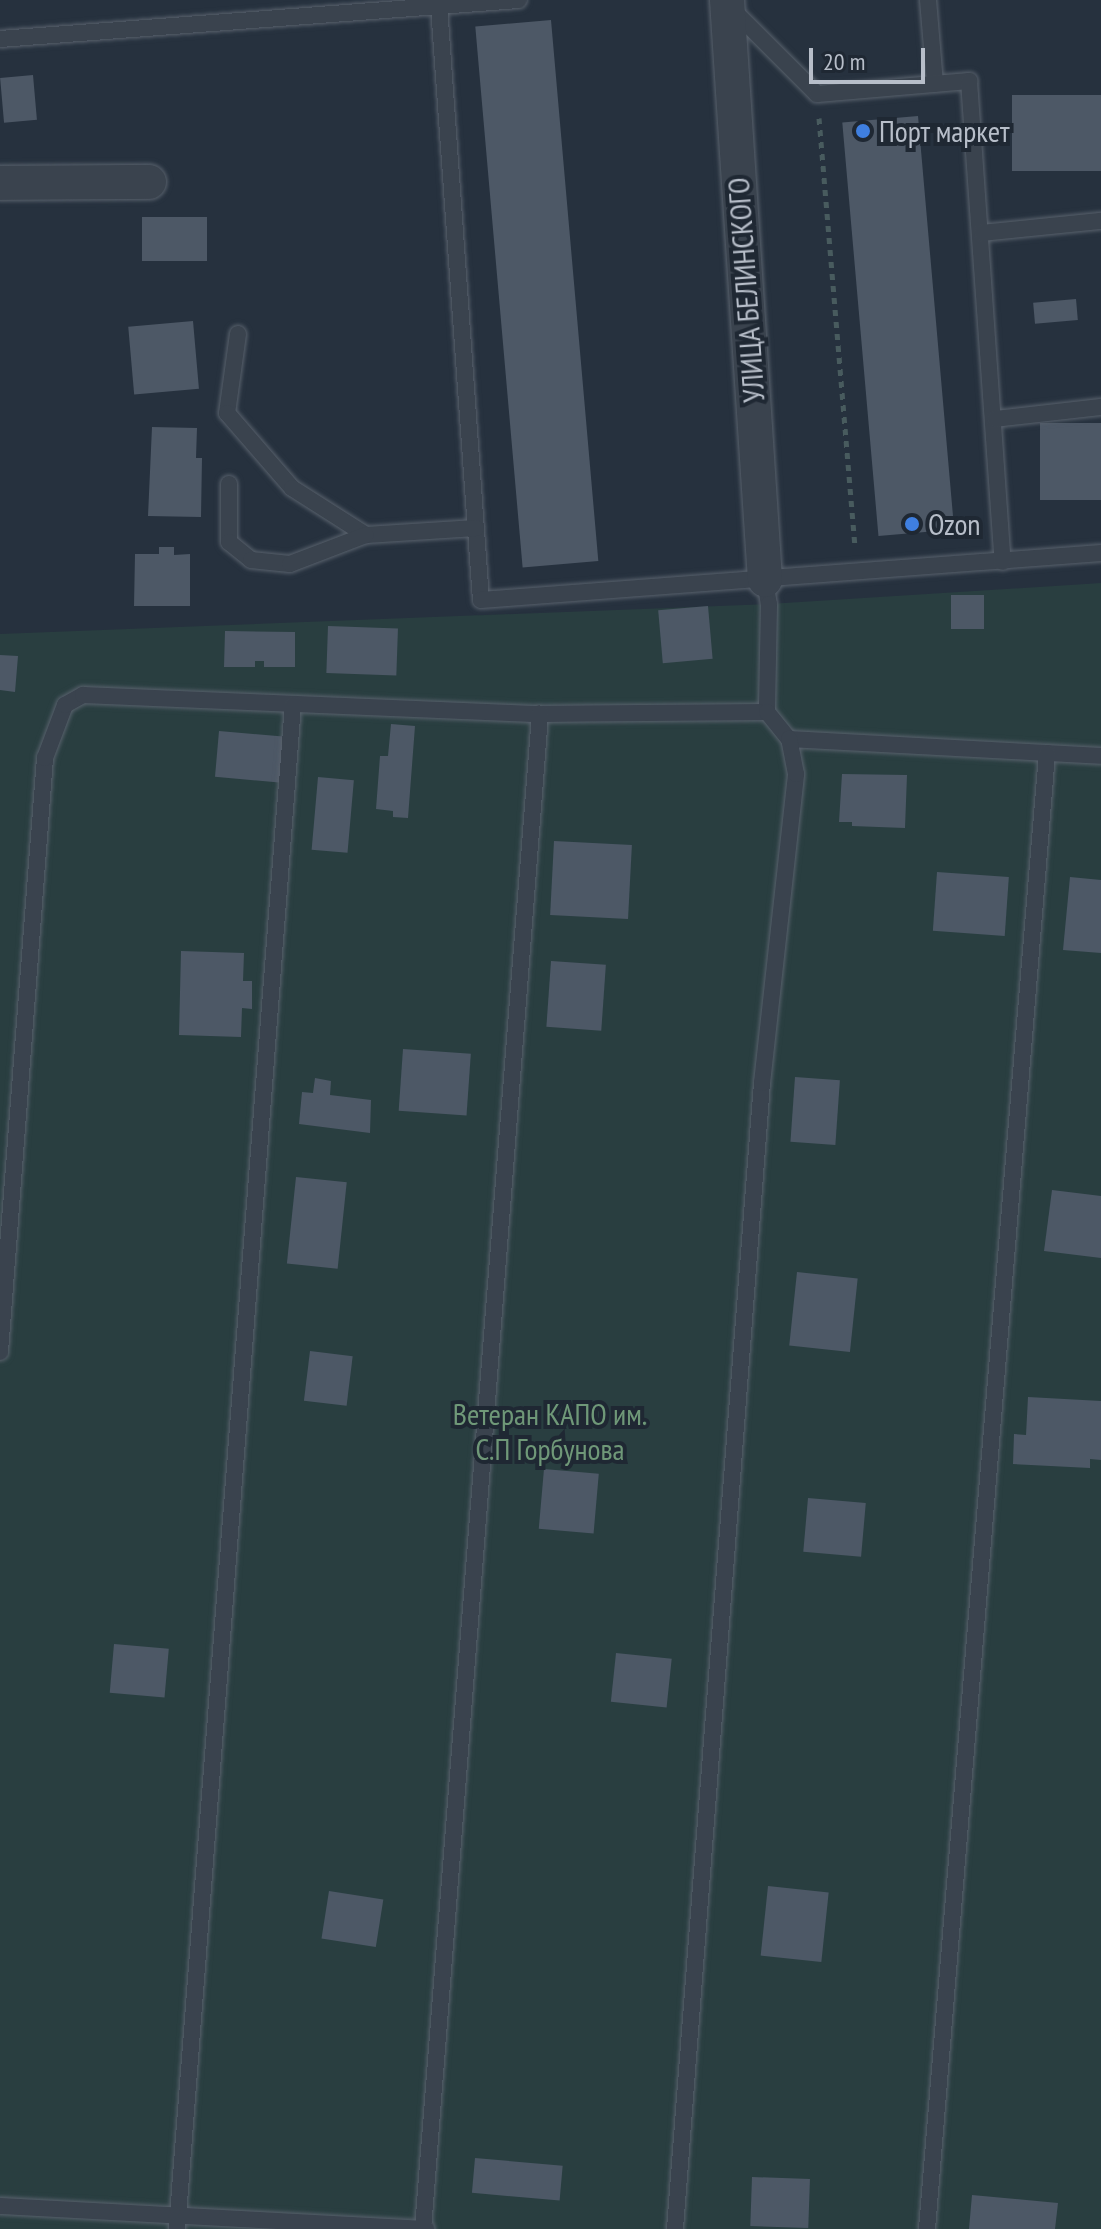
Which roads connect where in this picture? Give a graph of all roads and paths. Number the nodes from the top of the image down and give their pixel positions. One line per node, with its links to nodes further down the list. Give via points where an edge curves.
1 (519, 0): 4 (lane)
2 (928, 0): 6 (lane)
3 (728, 3): 7 (lane); 21 (street, УЛИЦА БЕЛИНСКОГО)
4 (439, 6): 5 (lane); 16 (lane)
5 (0, 39)
6 (935, 84): 7 (lane); 11 (lane, via 969,81)
7 (817, 94): 20 (path)
8 (149, 182): 9 (street)
9 (0, 183)
10 (1101, 221): 11 (lane)
11 (982, 233): 14 (lane)
12 (238, 334): 17 (lane, via 227,413 292,488)
13 (1101, 407): 14 (lane)
14 (995, 419): 19 (lane)
15 (229, 484): 17 (lane, via 229,542 251,560 290,564)
16 (476, 528): 17 (lane); 21 (lane, via 481,600)
17 (366, 535)
18 (1101, 553): 19 (lane)
19 (1003, 562): 20 (lane)
20 (858, 572): 21 (lane)
21 (765, 580): 23 (lane)
22 (293, 704): 24 (lane); 28 (lane, via 83,695 65,705 45,758); 30 (lane)
23 (767, 712): 24 (lane); 25 (lane)
24 (540, 714): 31 (lane)
25 (789, 739): 26 (lane); 32 (lane, via 796,774 762,1083)
26 (1047, 753): 27 (lane); 33 (lane)
27 (1101, 756)
28 (0, 1352)
29 (0, 2206): 30 (lane)
30 (178, 2222): 31 (lane)
31 (424, 2229)
32 (675, 2229)
33 (927, 2229)

